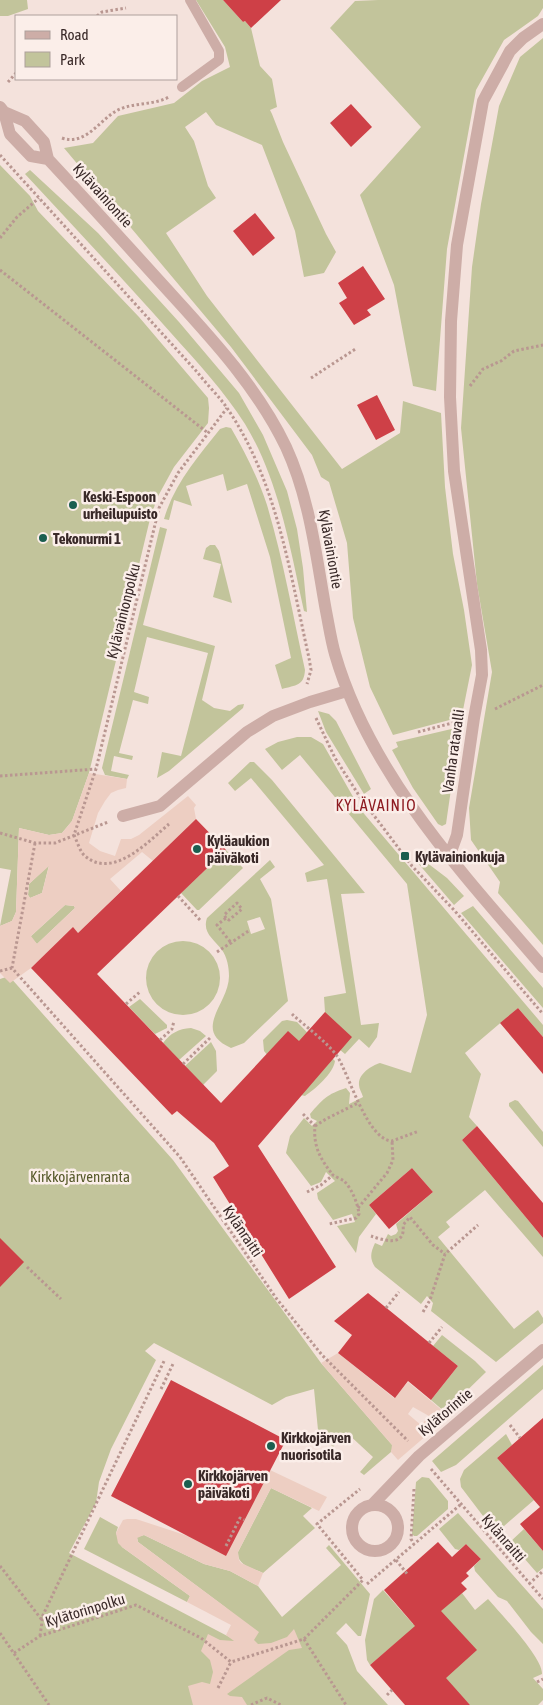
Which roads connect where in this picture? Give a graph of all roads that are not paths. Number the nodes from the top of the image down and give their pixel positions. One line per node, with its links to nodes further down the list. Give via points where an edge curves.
1 (190, 0): 3 (lane, via 218,50 219,60)
2 (543, 24): 8 (street, Vanha ratavalli, via 510,51 483,101 457,245 451,321 450,397 454,471 482,675 457,835)
3 (182, 86)
4 (2, 110): 5 (street, Kylävainiontie, via 31,127 44,142); 5 (street, Kylävainiontie, via 10,134 31,156)
5 (48, 159): 6 (street, Kylävainiontie, via 225,354 265,410 286,448 309,513 334,652)
6 (347, 691): 7 (street, via 273,716 248,732 160,806); 8 (street, Kylävainiontie, via 387,768)
7 (122, 816)
8 (448, 857): 9 (street, Kylävainiontie)
9 (543, 967)
10 (543, 1350): 11 (street, Kylätorintie, via 419,1456)
11 (373, 1504)

